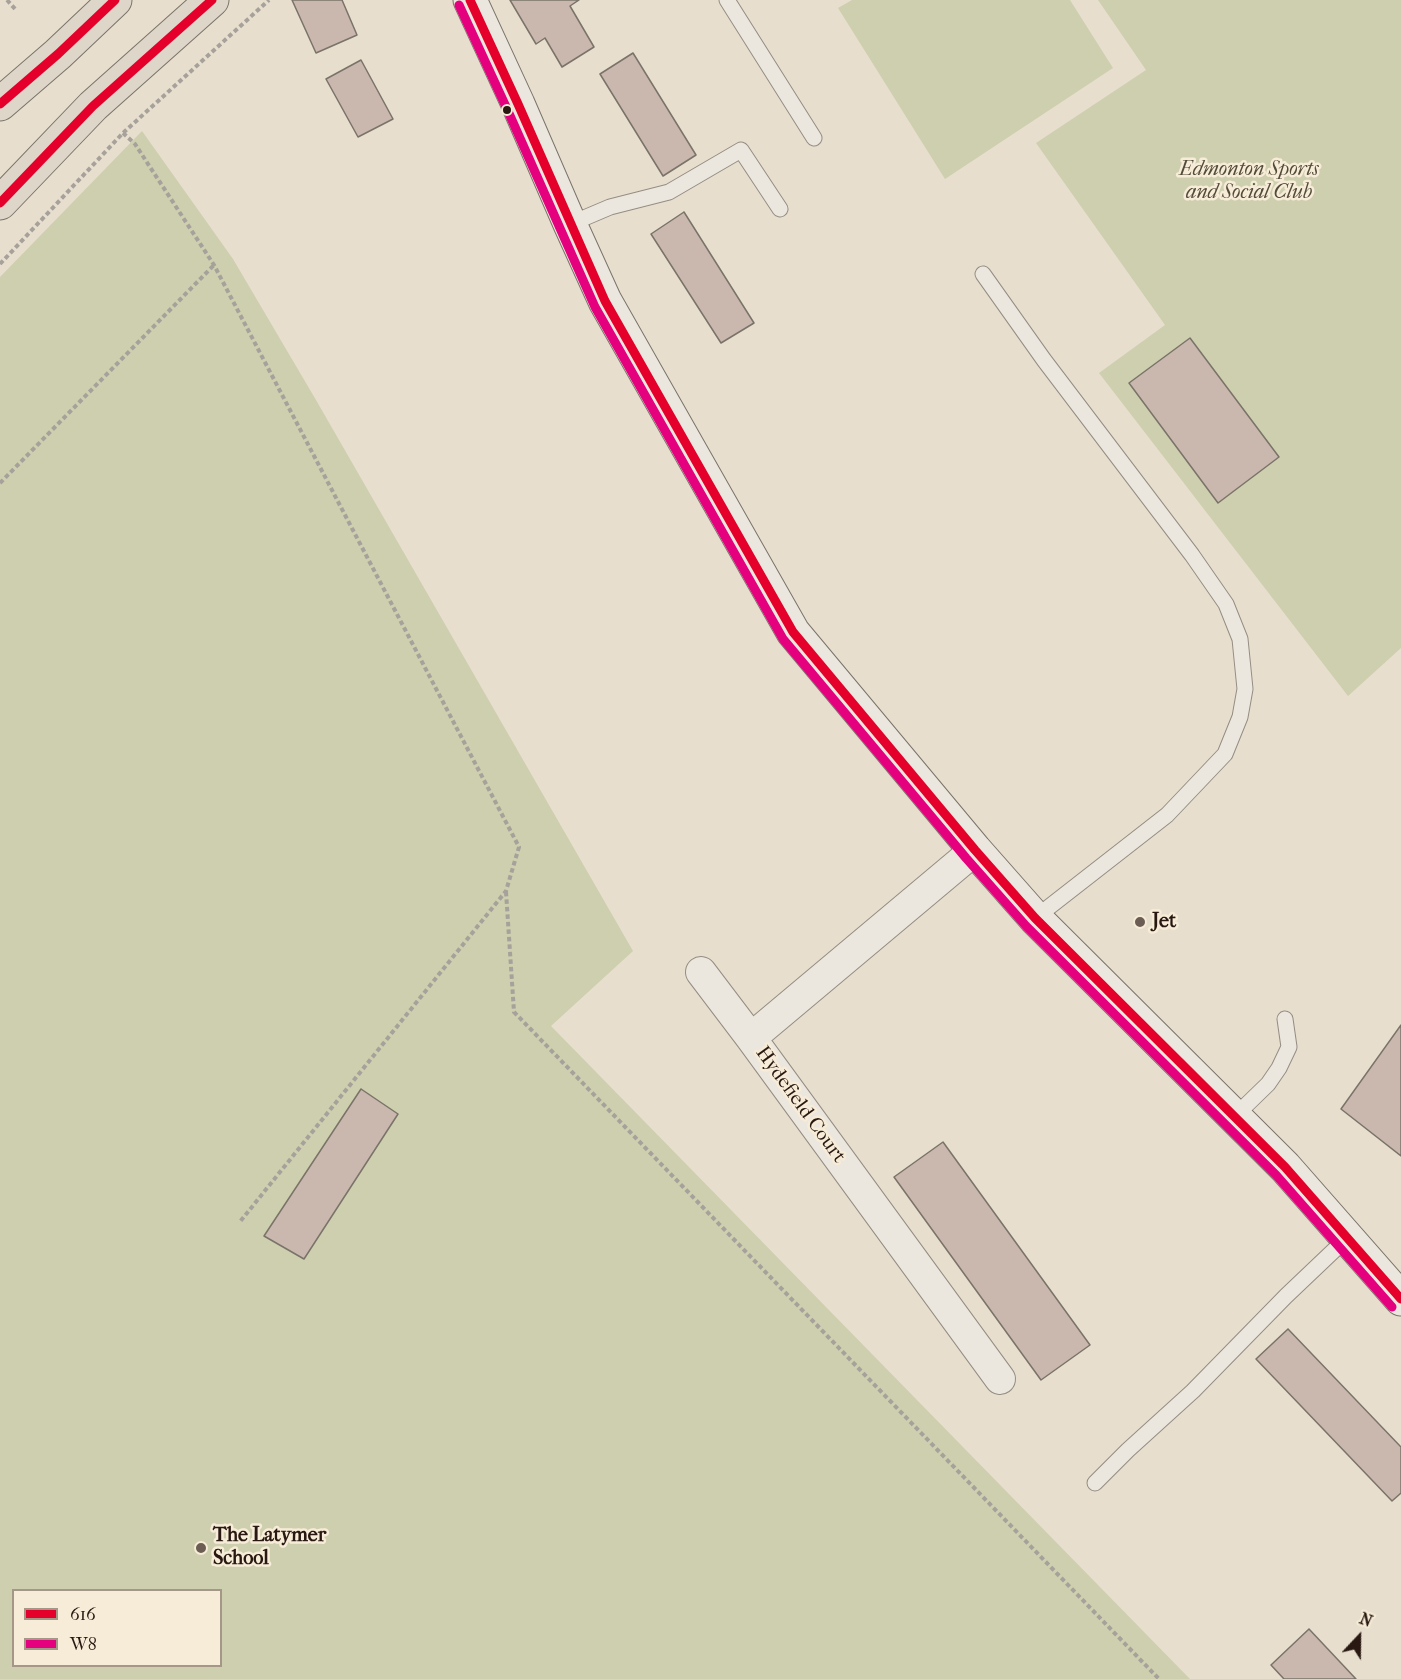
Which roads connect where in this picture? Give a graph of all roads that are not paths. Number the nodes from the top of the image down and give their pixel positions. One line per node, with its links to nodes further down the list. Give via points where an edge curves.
1 (115, 0): 5 (highway)
2 (212, 0): 7 (highway, via 93,106)
3 (727, 0): 6 (lane)
4 (478, 4): 9 (main road)
5 (0, 104)
6 (814, 138)
7 (0, 203)
8 (780, 209): 9 (lane, via 741,150 669,192 610,207)
9 (570, 224): 11 (main road, via 605,301 793,632)
10 (983, 274): 12 (lane, via 1226,604 1240,639 1245,689 1240,717 1225,754 1167,814)
11 (975, 850): 12 (main road); 15 (street, Hydefield Court)
12 (1035, 918): 16 (main road)
13 (701, 972): 15 (street)
14 (1285, 1019): 16 (lane, via 1289,1047 1279,1068)
15 (751, 1038): 19 (street, Hydefield Court)
16 (1234, 1117): 17 (main road, via 1285,1167)
17 (1347, 1238): 18 (main road); 20 (lane)
18 (1401, 1299)
19 (1000, 1379)
20 (1095, 1483)

